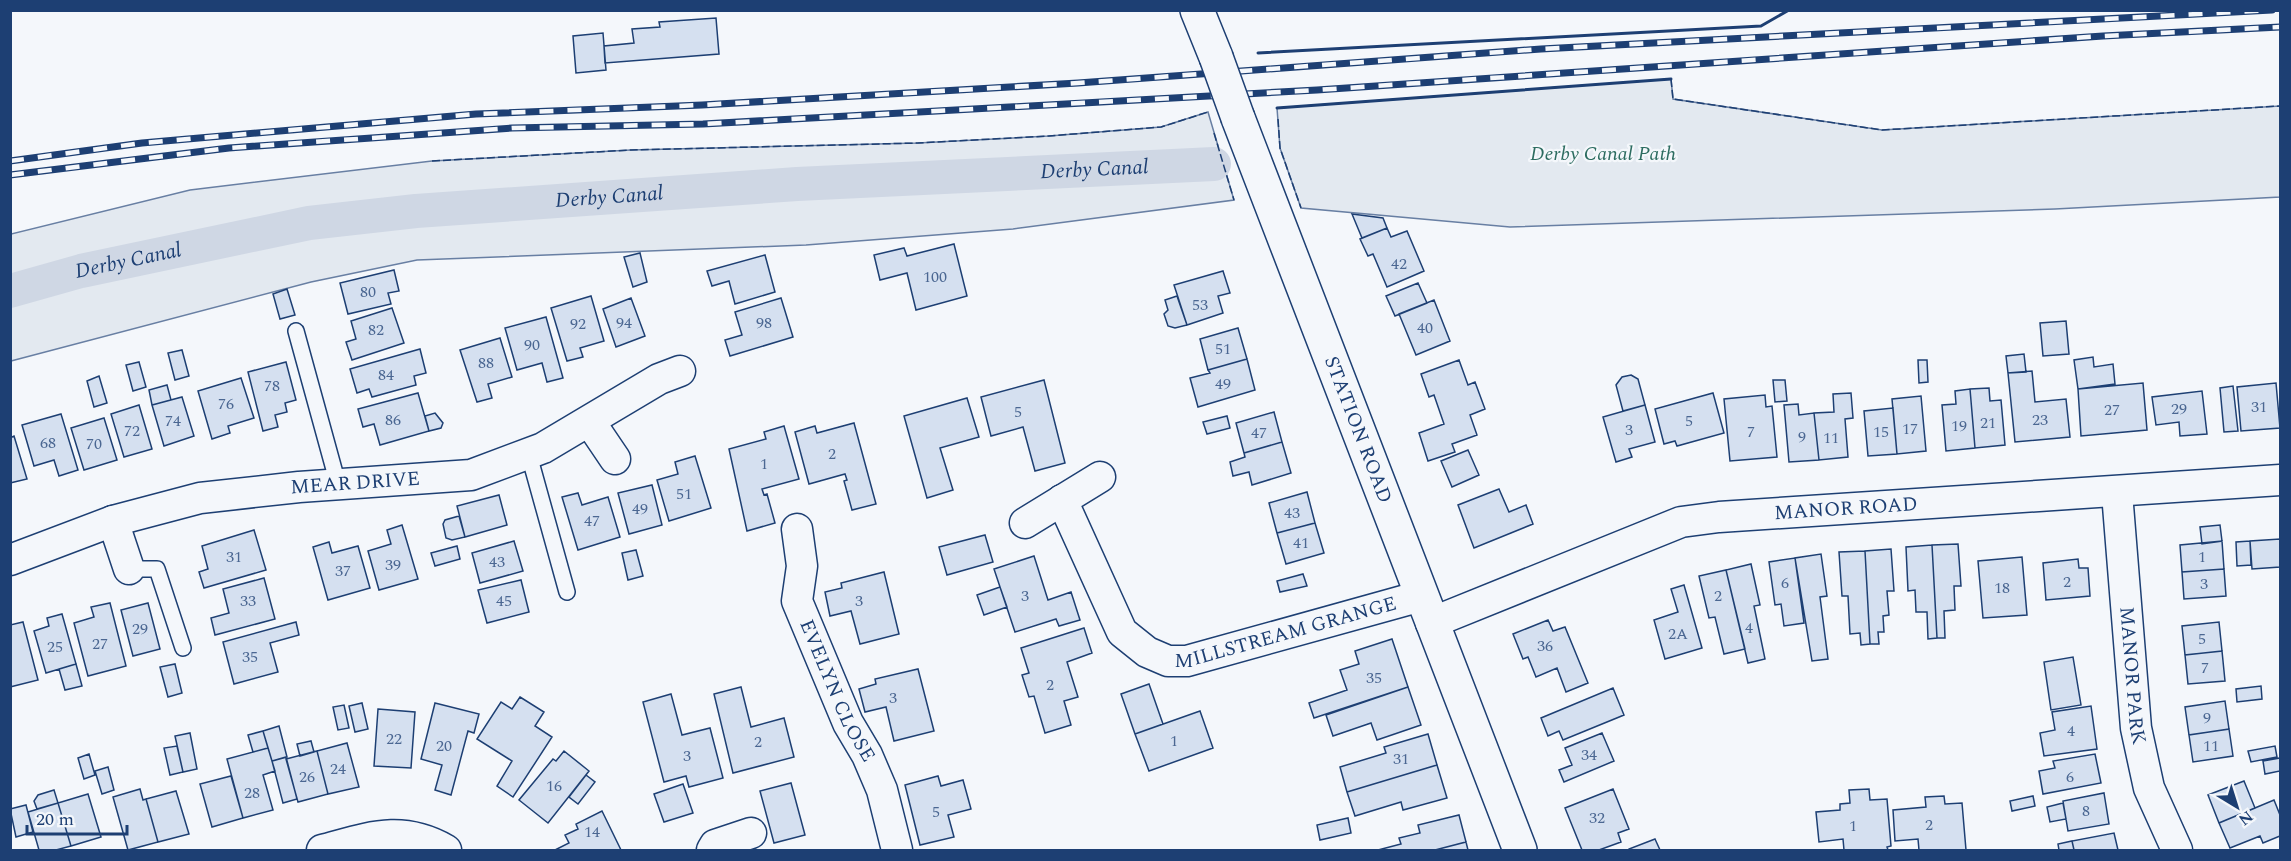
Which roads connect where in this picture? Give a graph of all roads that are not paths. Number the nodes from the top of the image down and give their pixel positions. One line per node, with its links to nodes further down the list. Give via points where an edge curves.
1 (1197, 10): 18 (main road, STATION ROAD, bridge)
2 (296, 331): 9 (lane)
3 (680, 371): 4 (street, MEAR DRIVE, via 659,379)
4 (590, 422): 5 (street, MEAR DRIVE); 6 (street)
5 (529, 455): 9 (street, MEAR DRIVE, via 448,479); 17 (lane)
6 (615, 459)
7 (1100, 477): 11 (street)
8 (2280, 480): 10 (street, MANOR ROAD)
9 (338, 484): 12 (street, MEAR DRIVE, via 200,498)
10 (2117, 493): 18 (street, MANOR ROAD, via 1681,522); 26 (street, MANOR PARK, via 2136,728 2149,788)
11 (1062, 500): 13 (street); 18 (street, MILLSTREAM GRANGE, via 1122,632 1147,652 1168,661 1187,661)
12 (112, 521): 15 (street, MEAR DRIVE); 16 (street)
13 (1025, 523)
14 (797, 529): 24 (street, EVELYN CLOSE, via 802,566 797,601 848,723 882,790)
15 (10, 560)
16 (129, 569): 19 (lane, via 157,569)
17 (567, 592)
18 (1426, 610): 25 (main road, STATION ROAD)
19 (183, 648)
20 (751, 833): 23 (street, via 715,845)
21 (322, 850): 22 (street, via 385,834 416,838)
22 (446, 850)
23 (712, 850)
24 (897, 850)
25 (1520, 850)
26 (2177, 850)

